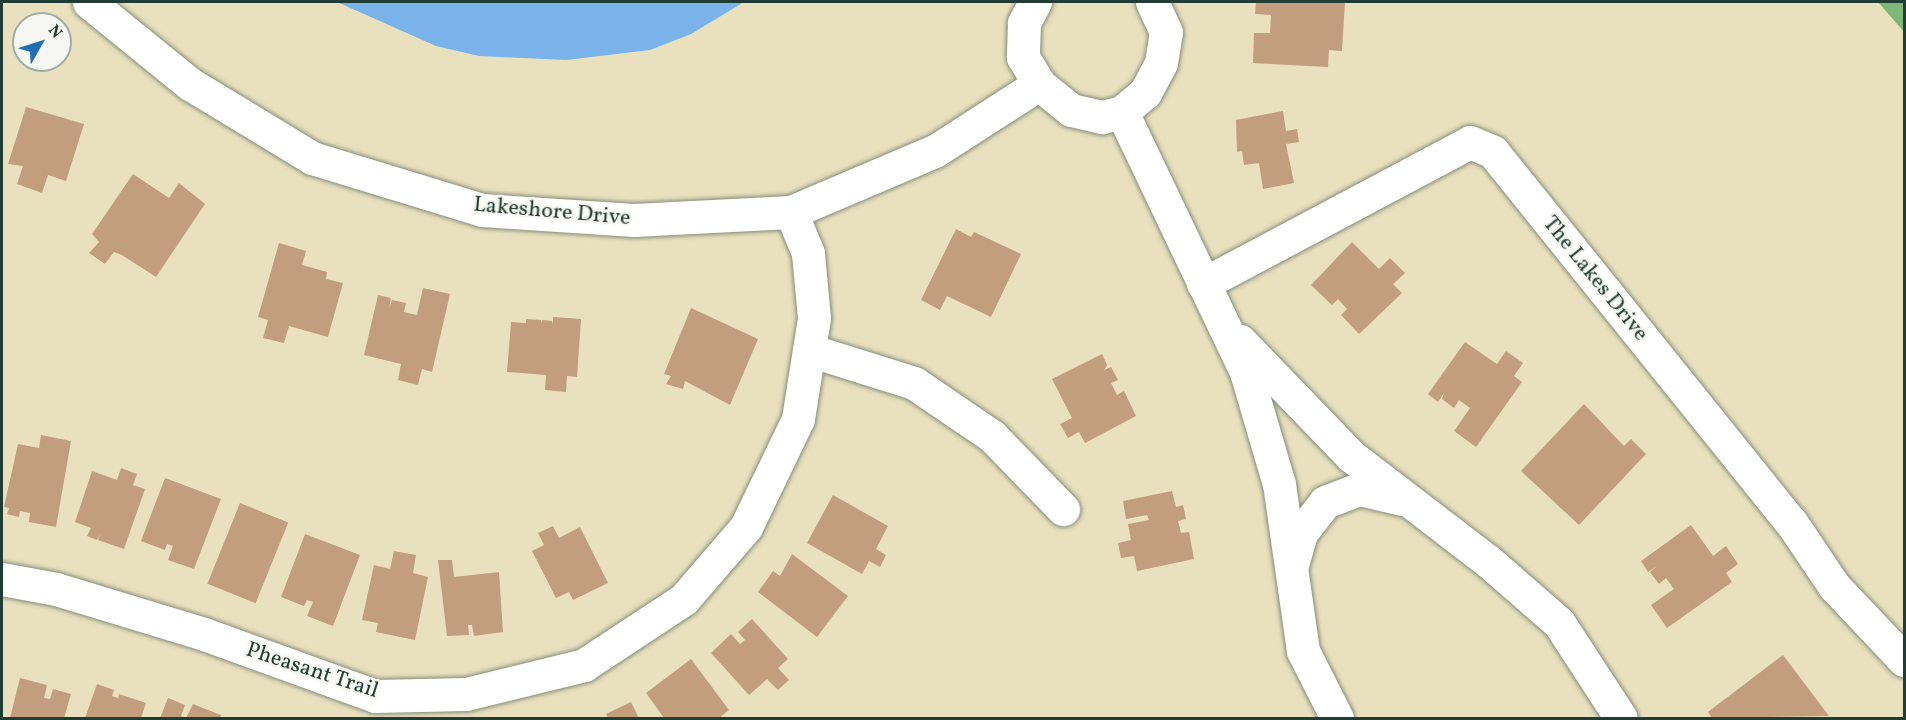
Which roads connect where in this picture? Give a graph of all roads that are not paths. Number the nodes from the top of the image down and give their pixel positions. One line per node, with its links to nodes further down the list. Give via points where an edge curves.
1 (89, 2): 6 (street, Lakeshore Drive, via 190,84 312,158 482,210 634,220)
2 (1035, 2): 4 (street, via 1024,23 1023,57)
3 (1154, 2): 5 (street, via 1166,32 1161,63 1145,93)
4 (1039, 84): 5 (street, via 1071,110 1102,117); 6 (street, Lakeshore Drive, via 935,151)
5 (1122, 112): 7 (street)
6 (791, 212): 9 (street, Pheasant Trail, via 808,253 814,318)
7 (1203, 284): 8 (street); 14 (street, The Lakes Drive, via 1470,142 1493,152 1791,522 1834,586)
8 (1221, 322): 10 (street, via 1351,456); 12 (street, via 1246,372 1279,483)
9 (809, 350): 11 (street, via 914,382 992,436); 13 (street, Pheasant Trail, via 798,419 746,527 684,599 585,665 466,694 375,696 193,630 56,589)
10 (1409, 500): 12 (street, via 1359,489 1325,502 1301,533); 16 (street, via 1559,623)
11 (1064, 509)
12 (1291, 567): 15 (street, via 1303,651)
13 (2, 579)
14 (1905, 660)
15 (1337, 718)
16 (1621, 718)

